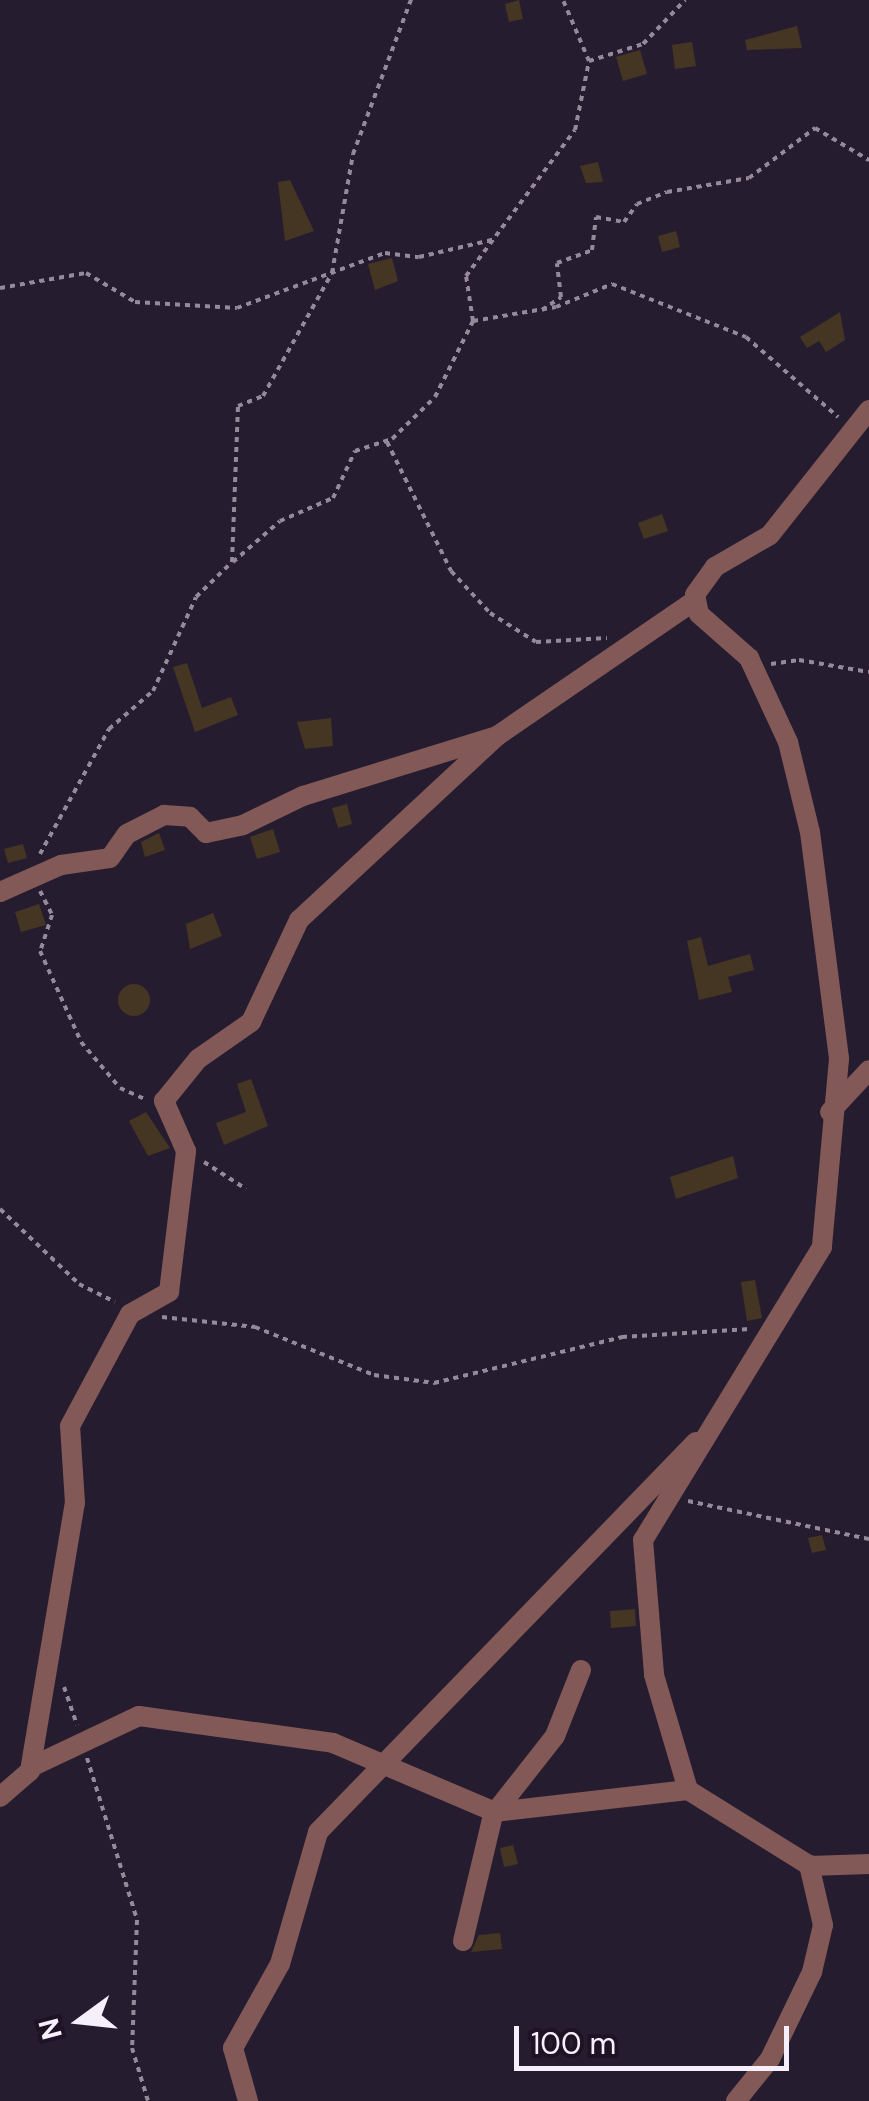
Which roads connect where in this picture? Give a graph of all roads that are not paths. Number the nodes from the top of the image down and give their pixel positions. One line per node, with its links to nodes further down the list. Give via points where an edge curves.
1 (869, 410): 2 (street, via 849,427 806,496 770,536 715,568)
2 (694, 601): 3 (street); 6 (street, via 754,666 788,742 810,832 838,1037)
3 (497, 736): 4 (street, via 303,796 243,825 206,833 190,817 164,815 127,834 110,858); 10 (street, via 299,920 251,1022 198,1059 164,1101 186,1151 169,1292 136,1308 70,1426 75,1503)
4 (0, 892)
5 (869, 1070): 6 (street)
6 (828, 1114): 7 (street, via 827,1232)
7 (704, 1433): 9 (street, via 507,1632); 11 (street, via 643,1540 654,1676)
8 (581, 1670): 13 (street, via 556,1736)
9 (392, 1766): 10 (street, via 333,1743 139,1716); 13 (street); 17 (street, via 318,1832 300,1872 280,1964 233,2048)
10 (31, 1767): 12 (street)
11 (688, 1790): 13 (street); 15 (street)
12 (0, 1797)
13 (495, 1812): 16 (street)
14 (869, 1864): 15 (street)
15 (809, 1865): 18 (street, via 823,1925 812,1972 770,2059)
16 (463, 1941)
17 (248, 2101)
18 (736, 2101)

